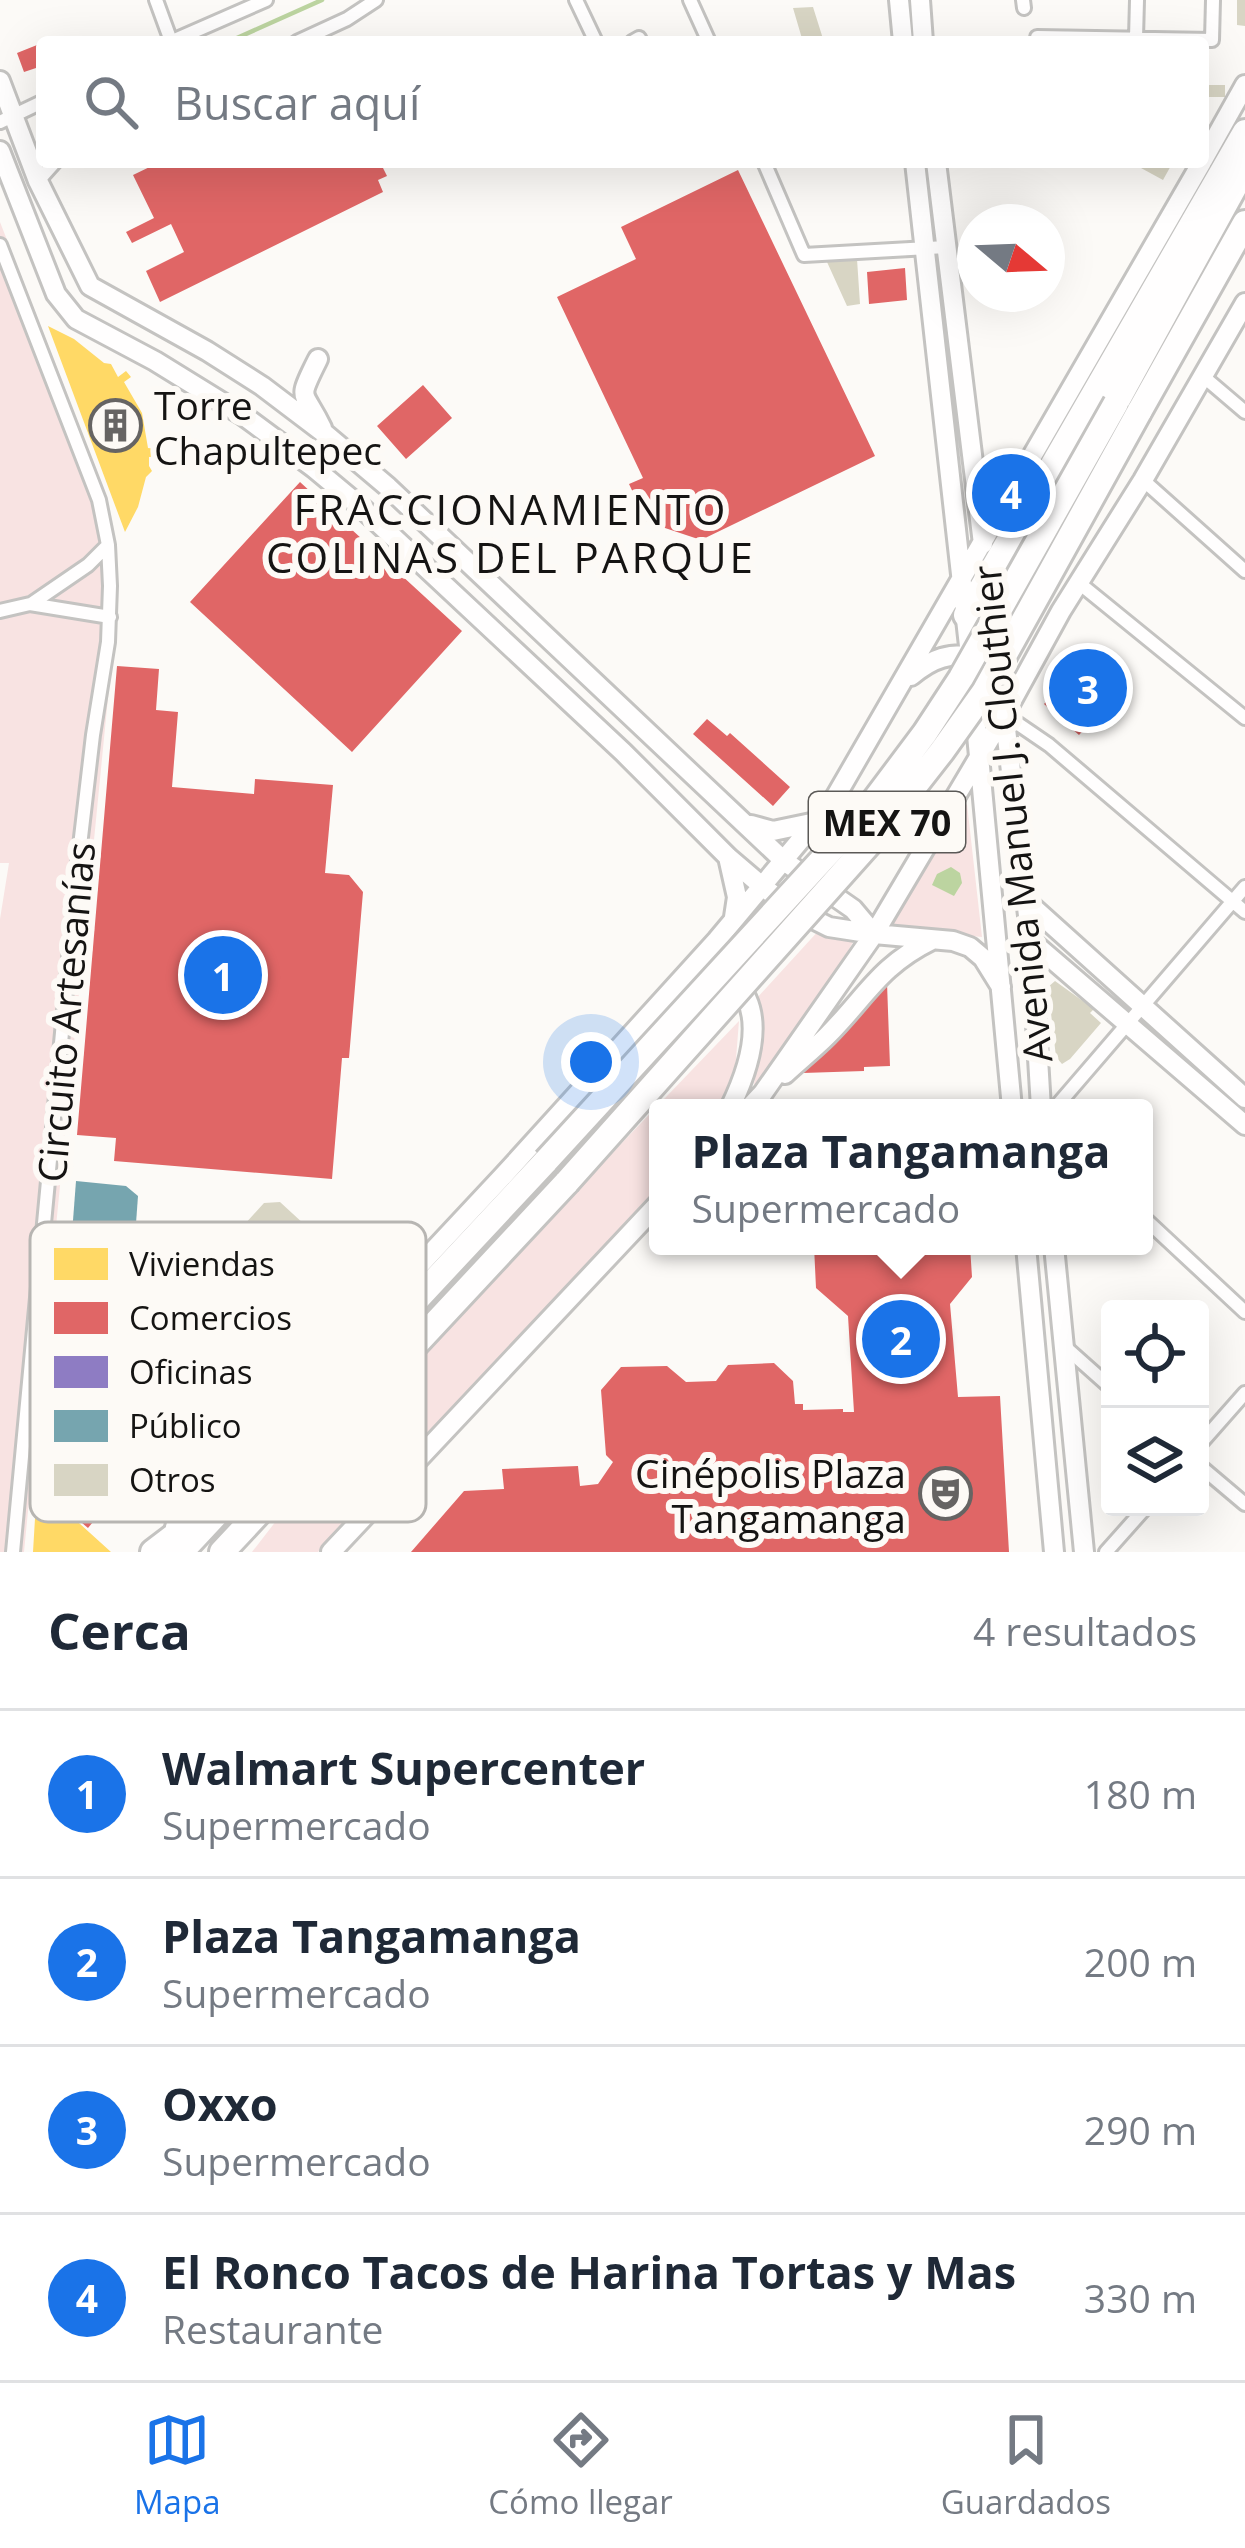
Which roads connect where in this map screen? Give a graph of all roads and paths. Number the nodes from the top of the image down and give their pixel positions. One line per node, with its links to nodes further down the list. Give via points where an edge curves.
1 (156, 0): 11 (street)
2 (266, 0): 12 (street)
3 (376, 0): 13 (street)
4 (576, 0): 14 (street)
5 (690, 0): 6 (street); 15 (street)
6 (700, 0)
7 (899, 0): 16 (main road)
8 (920, 0): 17 (main road)
9 (1137, 0): 18 (street)
10 (1213, 0): 19 (street)
11 (169, 36)
12 (185, 36)
13 (310, 36)
14 (593, 36)
15 (706, 36)
16 (902, 36)
17 (923, 36)
18 (1136, 36)
19 (1209, 40)
20 (0, 80): 24 (main road)
21 (1245, 85): 22 (main road)
22 (1235, 104): 26 (main road); 28 (main road)
23 (36, 105): 24 (street)
24 (7, 119): 34 (main road)
25 (1245, 132): 28 (highway)
26 (1209, 150)
27 (0, 152): 68 (main road, via 56,294 76,319 244,416 314,467)
28 (1238, 162): 40 (highway); 46 (highway, MEX 70)
29 (50, 168): 34 (street)
30 (767, 168): 38 (street, via 804,255)
31 (916, 168): 38 (main road, Avenida Manuel J. Clouthier)
32 (937, 168): 37 (main road, Avenida Manuel J. Clouthier)
33 (1199, 168): 41 (main road)
34 (38, 182): 48 (main road, via 90,286 207,351)
35 (1245, 223): 43 (highway, MEX 70)
36 (0, 245): 52 (street, Circuito Artesanías, via 99,500)
37 (946, 247): 38 (street); 51 (main road, Avenida Manuel J. Clouthier)
38 (923, 248): 54 (main road, Avenida Manuel J. Clouthier)
39 (1245, 254): 43 (highway)
40 (1168, 265): 41 (main road); 50 (highway)
41 (1134, 284): 51 (main road)
42 (1245, 303): 45 (main road)
43 (1178, 346): 46 (highway, MEX 70)
44 (318, 359): 48 (main road, via 303,390)
45 (1204, 377): 47 (street); 49 (main road)
46 (1127, 408): 100 (highway, MEX 70, bridge, via 961,678 865,813); 102 (highway, MEX 70, bridge, via 984,692 943,751 874,838)
47 (1245, 412)
48 (323, 433): 66 (main road)
49 (1143, 480): 53 (street); 55 (main road)
50 (1044, 481): 54 (highway); 58 (main road, via 1020,557 1030,602)
51 (983, 543): 54 (main road, Avenida Manuel J. Clouthier)
52 (108, 545): 56 (street); 60 (street, Circuito Artesanías)
53 (1245, 571)
54 (974, 579): 59 (highway); 62 (main road, Avenida Manuel J. Clouthier); 63 (main road)
55 (1079, 583): 58 (main road); 65 (street)
56 (30, 604): 57 (street); 60 (street)
57 (0, 611)
58 (1061, 611): 64 (main road)
59 (965, 615): 61 (main road, Avenida Manuel J. Clouthier)
60 (110, 617): 95 (street, Circuito Artesanías)
61 (970, 656): 62 (main road); 63 (main road, via 936,658); 67 (main road, Avenida Manuel J. Clouthier)
62 (999, 662): 64 (main road, Avenida Manuel J. Clouthier)
63 (902, 683): 69 (main road)
64 (1004, 715): 67 (main road); 75 (street); 76 (main road, Avenida Manuel J. Clouthier)
65 (1245, 718)
66 (634, 719): 68 (main road); 70 (main road)
67 (979, 755): 79 (main road); 82 (main road, Avenida Manuel J. Clouthier)
68 (637, 766): 71 (main road)
69 (816, 822): 70 (main road, via 773,831); 72 (main road)
70 (744, 823): 72 (main road)
71 (728, 857): 73 (main road); 78 (main road)
72 (784, 861): 73 (main road); 79 (main road, via 853,909)
73 (763, 887): 78 (main road); 79 (main road, via 829,927)
74 (1245, 887): 75 (street)
75 (1232, 901): 77 (street); 83 (street)
76 (1028, 903): 81 (main road, Avenida Manuel J. Clouthier); 83 (main road)
77 (1245, 912)
78 (733, 921): 85 (main road)
79 (874, 934): 80 (main road); 88 (main road)
80 (934, 939): 82 (main road, via 970,947); 89 (main road, via 886,969)
81 (1031, 940): 84 (main road); 91 (main road, Avenida Manuel J. Clouthier)
82 (1001, 987): 90 (main road, Avenida Manuel J. Clouthier)
83 (1142, 1006): 84 (street); 86 (main road)
84 (1128, 1022): 92 (street); 93 (main road)
85 (635, 1028): 87 (main road, via 702,978 736,983 754,1029); 99 (main road)
86 (1245, 1097)
87 (734, 1099)
88 (757, 1099)
89 (758, 1099)
90 (1011, 1099)
91 (1040, 1099)
92 (1063, 1099)
93 (1245, 1125)
94 (649, 1214): 108 (main road)
95 (45, 1222)
96 (1153, 1226): 101 (street)
97 (1027, 1255): 124 (main road)
98 (1055, 1255): 103 (main road)
99 (426, 1258)
100 (426, 1290)
101 (1245, 1312)
102 (426, 1333)
103 (1064, 1346): 104 (street); 125 (main road)
104 (1101, 1379)
105 (30, 1380): 118 (street, Circuito Artesanías)
106 (1245, 1393): 107 (street)
107 (1209, 1434)
108 (426, 1451)
109 (1209, 1474): 110 (street)
110 (1245, 1504)
111 (1137, 1516): 126 (street)
112 (180, 1522): 119 (main road)
113 (192, 1522): 119 (highway)
114 (209, 1522): 120 (highway, MEX 70)
115 (250, 1522): 121 (highway, MEX 70)
116 (260, 1522): 122 (highway)
117 (359, 1522): 123 (main road)
118 (14, 1552)
119 (152, 1552)
120 (181, 1552)
121 (222, 1552)
122 (239, 1552)
123 (331, 1552)
124 (1054, 1552)
125 (1084, 1552)
126 (1106, 1552)

